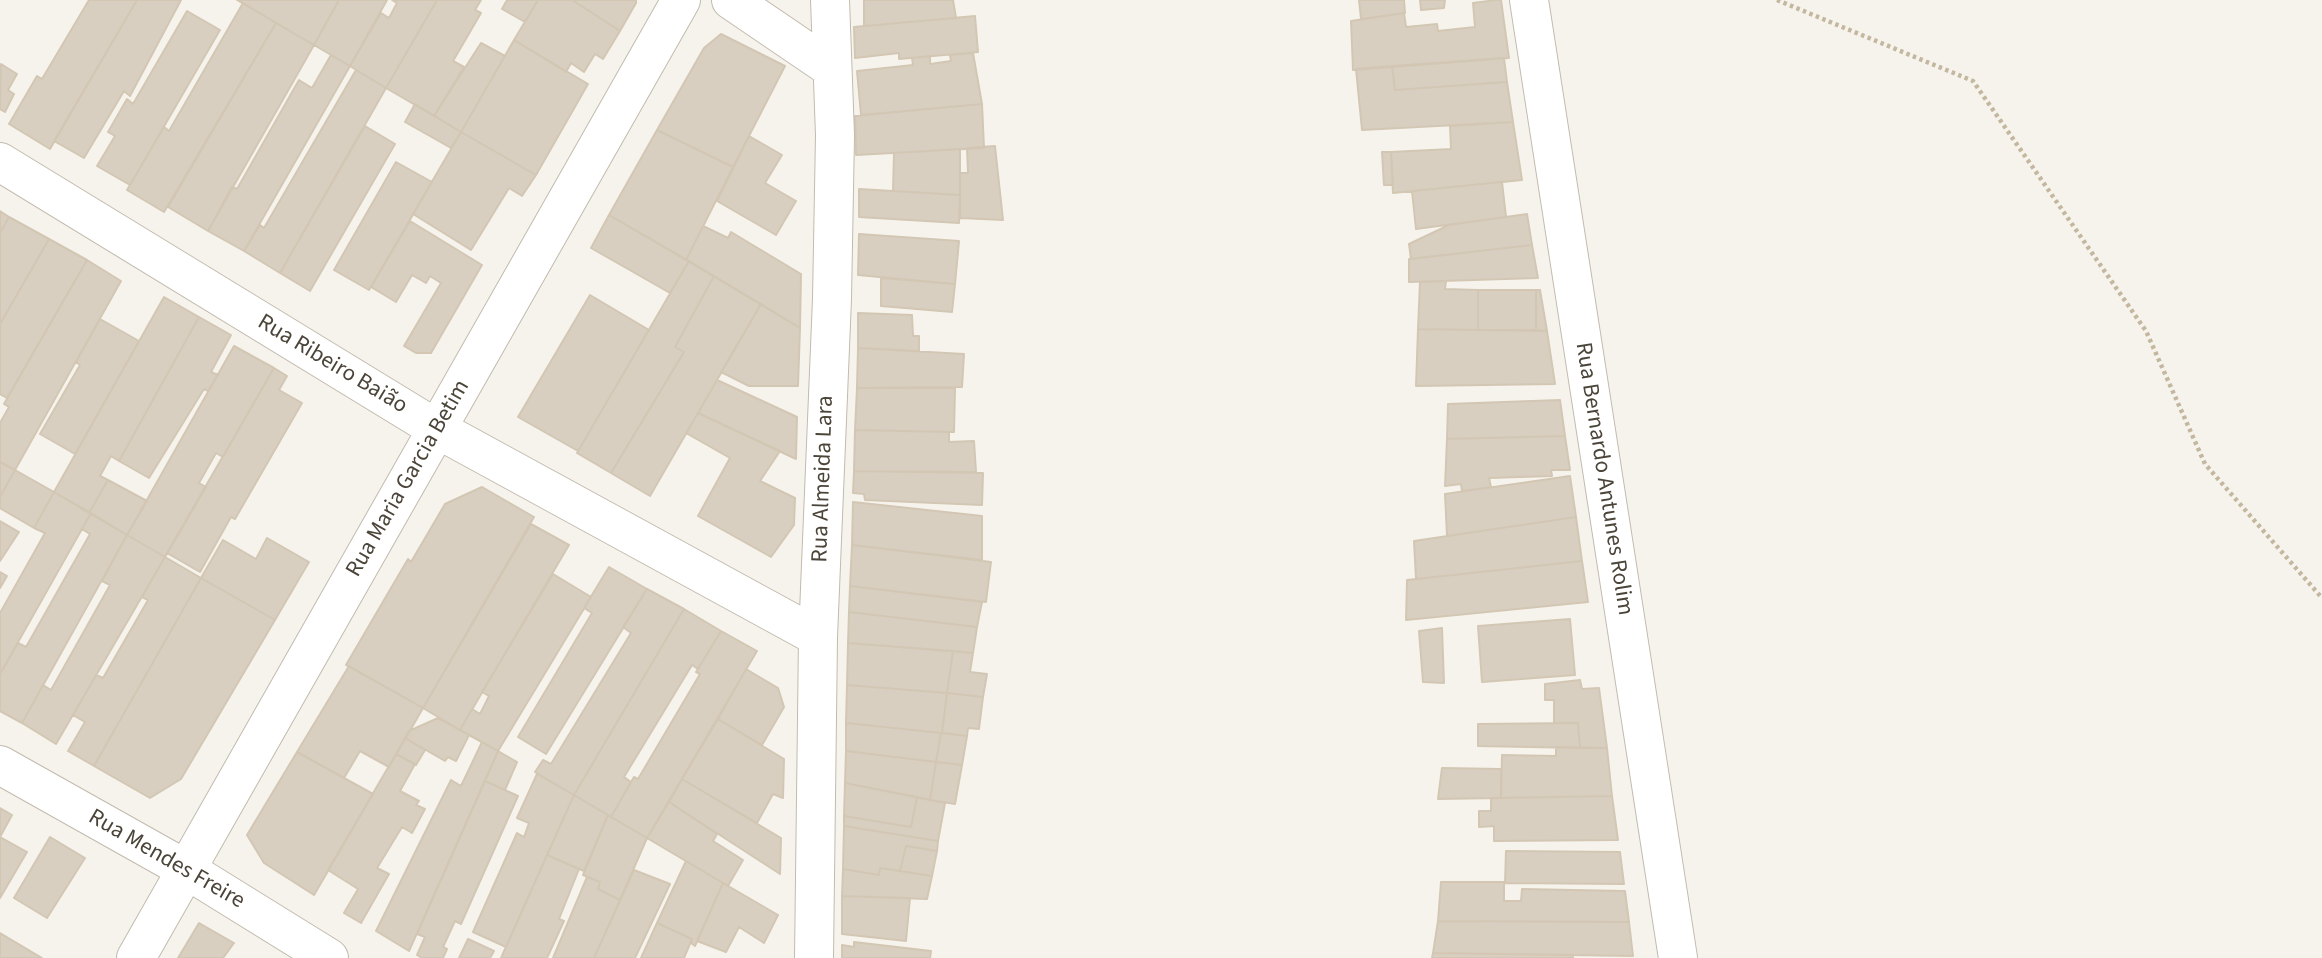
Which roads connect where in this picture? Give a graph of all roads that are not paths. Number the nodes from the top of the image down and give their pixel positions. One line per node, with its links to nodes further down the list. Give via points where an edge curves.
1 (681, 0): 7 (street, Rua Maria Garcia Betim)
2 (731, 0): 5 (street)
3 (830, 0): 5 (street, Rua Almeida Lara)
4 (1529, 0): 14 (street, Rua Bernardo Antunes Rolim)
5 (831, 68): 8 (street, Rua Almeida Lara, via 835,135 832,299)
6 (0, 162): 7 (street, Rua Ribeiro Baião)
7 (437, 429): 8 (street, Rua Ribeiro Baião); 10 (street, Rua Maria Garcia Betim)
8 (818, 637): 13 (street, Rua Almeida Lara)
9 (0, 765): 10 (street, Rua Mendes Freire)
10 (187, 870): 11 (street, Rua Maria Garcia Betim); 12 (street, Rua Mendes Freire)
11 (135, 958)
12 (329, 958)
13 (814, 958)
14 (1678, 958)

